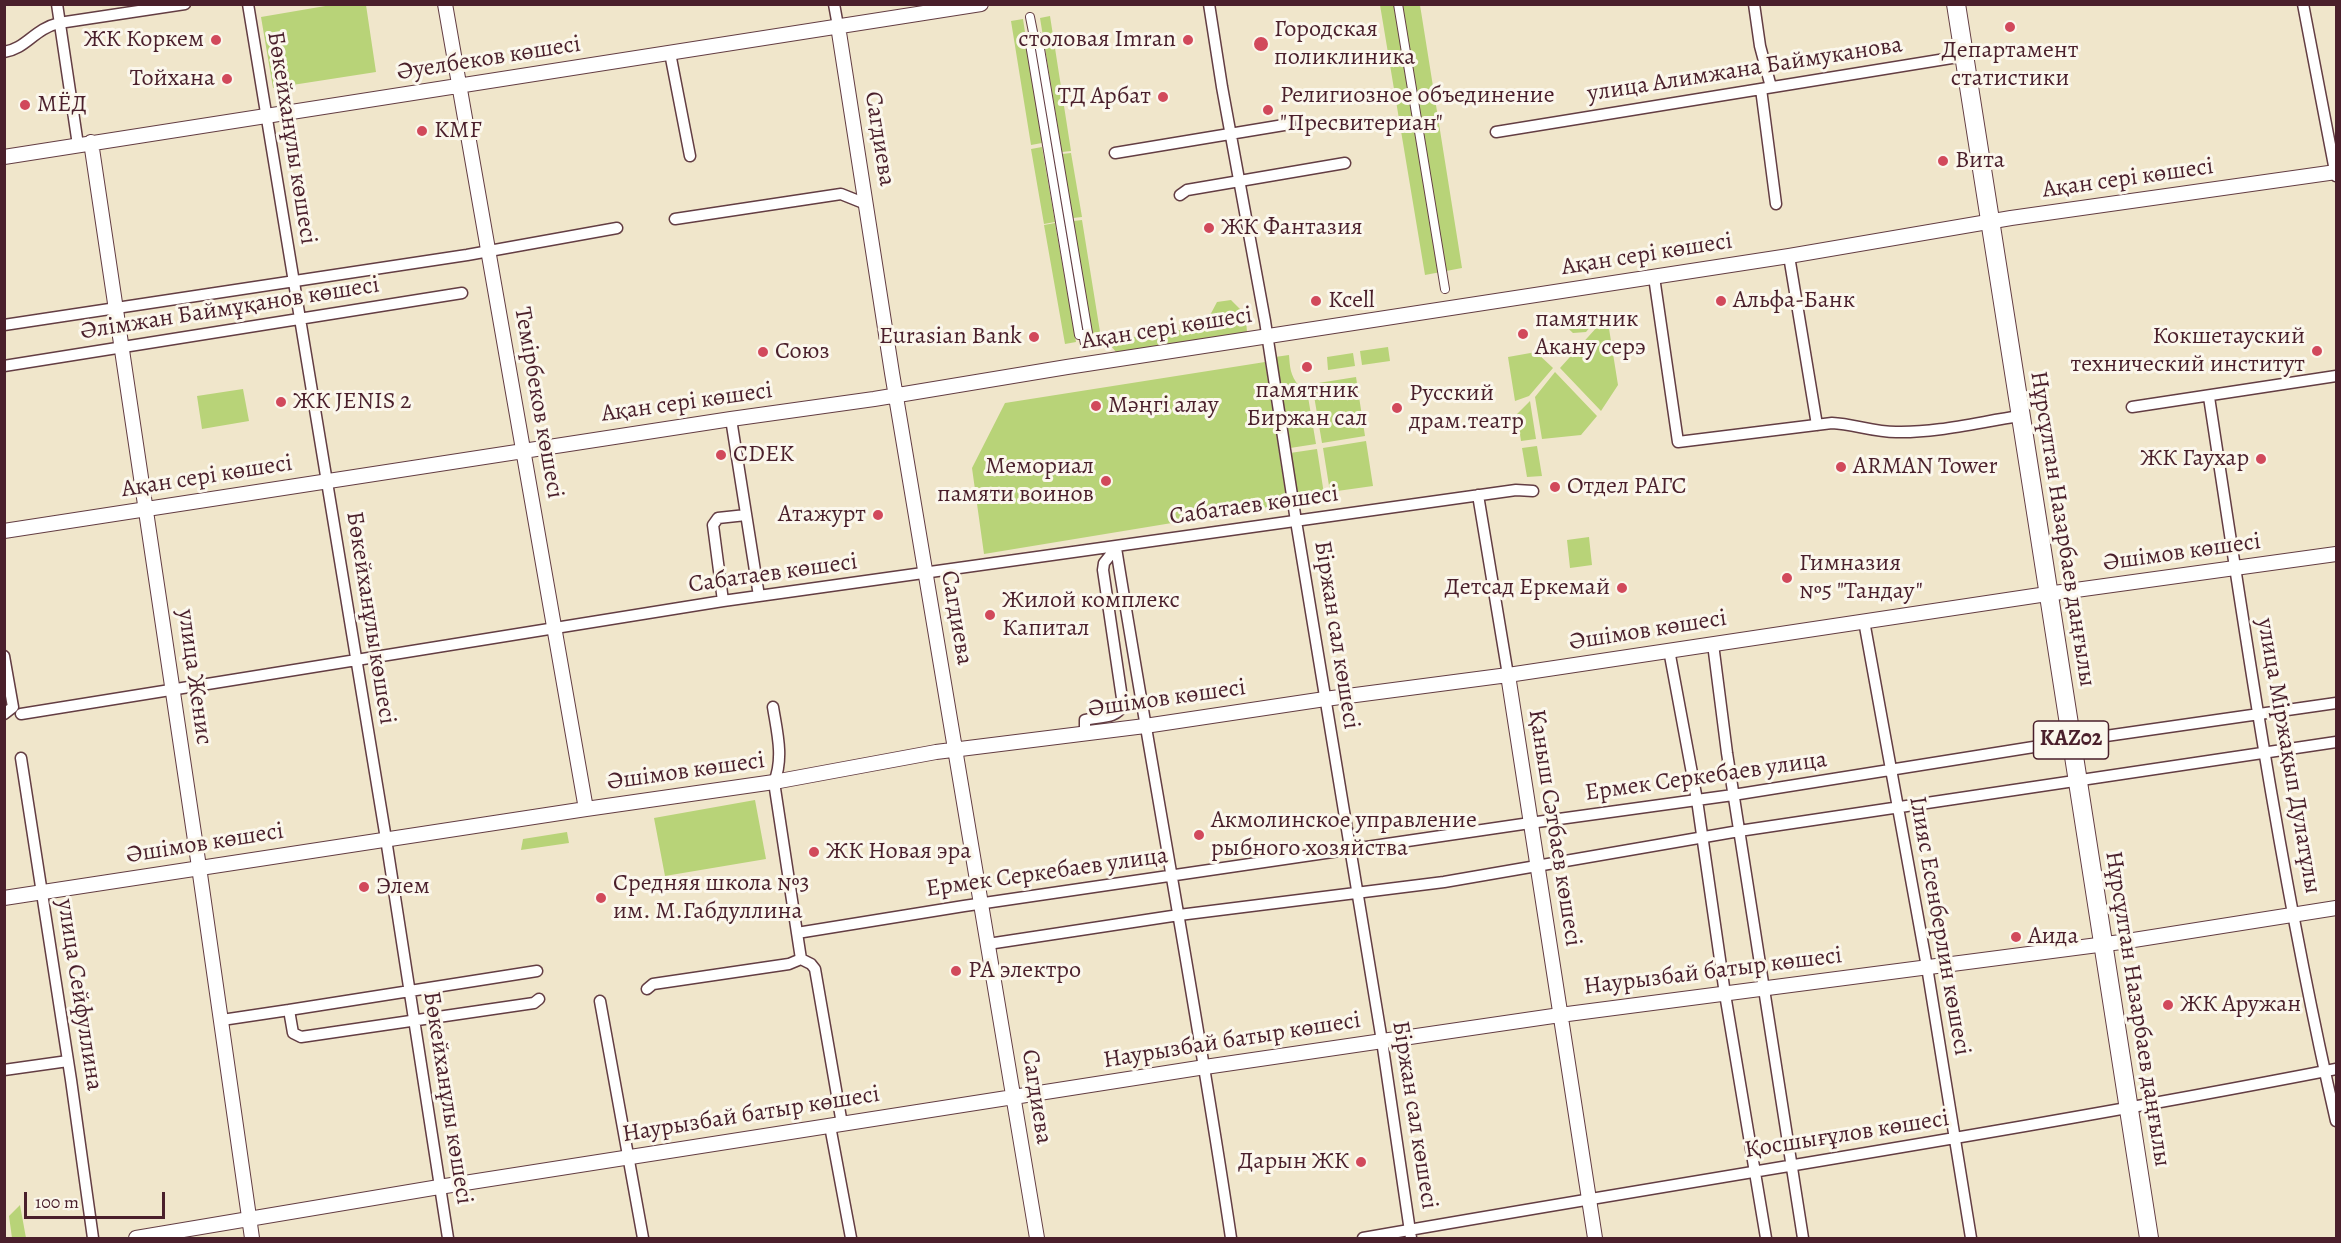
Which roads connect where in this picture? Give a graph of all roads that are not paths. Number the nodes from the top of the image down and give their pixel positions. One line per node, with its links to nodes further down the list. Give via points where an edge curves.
1 (57, 4): 13 (street, улица Женис)
2 (185, 4): 13 (street)
3 (248, 4): 25 (street, Бөкейханұлы көшесі)
4 (445, 4): 21 (street, Темірбеков көшесі)
5 (834, 4): 14 (street, Сагдиева)
6 (981, 4): 14 (street, Әуелбеков көшесі)
7 (1209, 4): 30 (street, Біржан сал көшесі)
8 (1398, 4): 60 (street)
9 (1754, 4): 23 (street)
10 (1956, 4): 18 (highway, Нұрсұлтан Назарбаев даңғылы / KАZ02)
11 (2303, 4): 40 (street)
12 (1030, 16): 15 (street)
13 (59, 23): 16 (street); 32 (street, улица Женис)
14 (838, 26): 17 (street, Әуелбеков көшесі); 45 (street, Сагдиева)
15 (1034, 37): 19 (street, via 1038,37); 20 (street, via 1029,38)
16 (4, 52)
17 (670, 53): 21 (street, Әуелбеков көшесі); 35 (street)
18 (1964, 56): 23 (street, улица Алимжана Баймуканова); 48 (highway, Нұрсұлтан Назарбаев даңғылы / KАZ02)
19 (1042, 60): 20 (street); 22 (street)
20 (1033, 62): 24 (street)
21 (459, 86): 25 (street, Әуелбеков көшесі); 52 (street, Темірбеков көшесі)
22 (1047, 88): 24 (street); 26 (street)
23 (1766, 88): 29 (street, улица Алимжана Баймуканова); 46 (street)
24 (1037, 90): 27 (street)
25 (268, 116): 32 (street, Әуелбеков көшесі); 57 (street, Бөкейханұлы көшесі)
26 (1052, 116): 27 (street); 31 (street)
27 (1042, 118): 33 (street)
28 (1290, 124): 30 (street)
29 (1496, 132)
30 (1231, 135): 34 (street); 41 (street, Біржан сал көшесі)
31 (1056, 143): 33 (street); 38 (street)
32 (85, 144): 36 (street, Әуелбеков көшесі); 62 (street, улица Женис)
33 (1047, 145): 39 (street)
34 (1115, 153)
35 (690, 156)
36 (4, 157)
37 (1345, 163): 41 (street)
38 (1061, 171): 39 (street); 43 (street)
39 (1051, 172): 44 (street)
40 (2336, 173): 48 (street, Ақан сері көшесі)
41 (1239, 180): 42 (street, via 1187,190); 68 (street, Біржан сал көшесі)
42 (1180, 195)
43 (1066, 199): 44 (street); 49 (street)
44 (1056, 201): 51 (street)
45 (866, 204): 47 (street, via 841,194); 73 (street, Сагдиева)
46 (1776, 204)
47 (675, 219)
48 (1990, 222): 55 (street, Ақан сері көшесі); 76 (highway, Нұрсұлтан Назарбаев даңғылы / KАZ02)
49 (1070, 226): 51 (street); 53 (street)
50 (617, 228): 52 (street, Әлімжан Баймұқанов көшесі)
51 (1061, 228): 54 (street)
52 (488, 250): 57 (street, Әлімжан Баймұқанов көшесі); 79 (street, Темірбеков көшесі)
53 (1075, 254): 54 (street); 58 (street)
54 (1065, 256): 59 (street)
55 (1789, 256): 56 (street, Ақан сері көшесі); 78 (street)
56 (1654, 277): 68 (street, Ақан сері көшесі); 78 (street, via 1678,442)
57 (294, 281): 62 (street, Әлімжан Баймұқанов көшесі); 65 (street, Бөкейханұлы көшесі)
58 (1080, 283): 59 (street); 63 (street)
59 (1070, 285): 64 (street)
60 (1445, 289)
61 (462, 293): 65 (street, Әлімжан Баймұқанов көшесі)
62 (116, 307): 66 (street, Әлімжан Баймұқанов көшесі); 70 (street, улица Женис)
63 (1084, 310): 64 (street); 67 (street, via 1088,333)
64 (1075, 312): 67 (street, via 1078,334)
65 (300, 319): 70 (street, Әлімжан Баймұқанов көшесі); 80 (street, Бөкейханұлы көшесі)
66 (4, 325)
67 (1083, 334): 69 (street)
68 (1267, 337): 73 (street, Ақан сері көшесі); 85 (street, Біржан сал көшесі)
69 (1085, 344)
70 (122, 349): 71 (street, Әлімжан Баймұқанов көшесі); 83 (street, улица Женис)
71 (4, 366)
72 (2337, 376): 74 (street)
73 (896, 396): 77 (street, Ақан сері көшесі); 90 (street, Сагдиева)
74 (2209, 397): 75 (street); 89 (street, улица Міржақып Дулатұлы)
75 (2132, 408)
76 (2020, 416): 78 (street, via 1913,432 1877,431 1846,424); 91 (highway, Нұрсұлтан Назарбаев даңғылы / KАZ02)
77 (731, 419): 79 (street, Ақан сері көшесі); 84 (street)
78 (1817, 425)
79 (524, 451): 80 (street, Ақан сері көшесі); 95 (street, Темірбеков көшесі)
80 (327, 482): 83 (street, Ақан сері көшесі); 99 (street, Бөкейханұлы көшесі)
81 (1533, 491): 82 (street, Сабатаев көшесі)
82 (1478, 495): 85 (street, Сабатаев көшесі); 100 (street, Қаныш Сәтбаев көшесі)
83 (146, 509): 86 (street, Ақан сері көшесі); 101 (street, улица Женис)
84 (746, 515): 92 (street); 93 (street, via 718,518 713,525)
85 (1296, 521): 87 (street, Сабатаев көшесі); 102 (street, Біржан сал көшесі)
86 (4, 531)
87 (1116, 548): 90 (street, Сабатаев көшесі); 107 (street); 108 (street, via 1103,570 1123,705 1114,716 1084,720)
88 (2337, 554): 89 (street, Әшімов көшесі)
89 (2235, 568): 91 (street, Әшімов көшесі); 106 (street, улица Міржақып Дулатұлы)
90 (926, 574): 92 (street, Сабатаев көшесі); 111 (street, Сагдиева)
91 (2047, 594): 94 (street, Әшімов көшесі); 109 (highway, Нұрсұлтан Назарбаев даңғылы / KАZ02)
92 (759, 596): 93 (street, Сабатаев көшесі)
93 (723, 602): 95 (street, Сабатаев көшесі)
94 (1864, 621): 96 (street, Әшімов көшесі); 114 (street, Ілияс Есенберлин көшесі)
95 (555, 628): 99 (street, Сабатаев көшесі); 120 (street, Темірбеков көшесі)
96 (1713, 644): 97 (street, Әшімов көшесі); 117 (street)
97 (1669, 650): 100 (street, Әшімов көшесі); 118 (street)
98 (4, 656): 105 (street)
99 (355, 660): 101 (street, Сабатаев көшесі); 124 (street, Бөкейханұлы көшесі)
100 (1508, 675): 102 (street, Әшімов көшесі); 121 (street, Қаныш Сәтбаев көшесі)
101 (173, 690): 105 (street, Сабатаев көшесі); 127 (street, улица Женис)
102 (1325, 699): 107 (street, Әшімов көшесі); 125 (street, Біржан сал көшесі)
103 (2337, 703): 106 (street, Ермек Серкебаев улица)
104 (773, 707): 116 (street, via 780,757)
105 (13, 711)
106 (2258, 714): 109 (street, Ермек Серкебаев улица); 112 (street, улица Міржақып Дулатұлы)
107 (1145, 726): 108 (street, Әшімов көшесі); 128 (street)
108 (1085, 734): 111 (street, Әшімов көшесі)
109 (2071, 741): 114 (street, Ермек Серкебаев улица); 115 (highway, Нұрсұлтан Назарбаев даңғылы / KАZ02)
110 (2337, 742): 112 (street)
111 (956, 750): 116 (street, Әшімов көшесі); 132 (street, Сагдиева)
112 (2265, 752): 115 (street); 134 (street, улица Міржақып Дулатұлы)
113 (21, 758): 130 (street, улица Сейфуллина)
114 (1891, 771): 117 (street, Ермек Серкебаев улица); 119 (street, Ілияс Есенберлин көшесі)
115 (2077, 780): 119 (street); 138 (highway, Нұрсұлтан Назарбаев даңғылы / KАZ02)
116 (774, 782): 120 (street, Әшімов көшесі); 136 (street)
117 (1733, 795): 118 (street, Ермек Серкебаев улица); 122 (street)
118 (1697, 800): 121 (street, Ермек Серкебаев улица); 123 (street)
119 (1898, 807): 122 (street); 140 (street, Ілияс Есенберлин көшесі)
120 (586, 809): 124 (street, Әшімов көшесі)
121 (1530, 823): 125 (street, Ермек Серкебаев улица); 126 (street, Қаныш Сәтбаев көшесі)
122 (1739, 831): 123 (street); 143 (street)
123 (1702, 838): 126 (street); 145 (street)
124 (386, 839): 127 (street, Әшімов көшесі); 144 (street, Бөкейханұлы көшесі)
125 (1350, 851): 128 (street, Ермек Серкебаев улица); 129 (street, Біржан сал көшесі)
126 (1536, 864): 129 (street, via 1444,882); 149 (street, Қаныш Сәтбаев көшесі)
127 (199, 867): 130 (street, Әшімов көшесі); 150 (street, улица Женис)
128 (1172, 877): 132 (street, Ермек Серкебаев улица); 135 (street)
129 (1357, 892): 135 (street); 152 (street, Біржан сал көшесі)
130 (42, 893): 131 (street, Әшімов көшесі); 153 (street, улица Сейфуллина)
131 (4, 898)
132 (981, 904): 136 (street, Ермек Серкебаев улица); 137 (street, Сагдиева)
133 (2337, 908): 134 (street, Наурызбай батыр көшесі)
134 (2294, 914): 138 (street, Наурызбай батыр көшесі); 157 (street, улица Міржақып Дулатұлы)
135 (1179, 915): 137 (street); 154 (street)
136 (797, 933): 139 (street)
137 (988, 944): 158 (street, Сагдиева)
138 (2104, 944): 140 (street, Наурызбай батыр көшесі); 159 (highway, Нұрсұлтан Назарбаев даңғылы / KАZ02)
139 (801, 959): 142 (street, via 653,984); 161 (street, via 815,969)
140 (1927, 967): 143 (street, Наурызбай батыр көшесі); 162 (street, Ілияс Есенберлин көшесі)
141 (537, 971): 144 (street)
142 (647, 989)
143 (1763, 989): 145 (street, Наурызбай батыр көшесі); 164 (street)
144 (409, 991): 148 (street); 151 (street, Бөкейханұлы көшесі)
145 (1725, 994): 149 (street, Наурызбай батыр көшесі); 165 (street)
146 (539, 999): 151 (street, via 534,1003)
147 (600, 1001): 163 (street)
148 (289, 1010): 150 (street); 151 (street, via 293,1032 301,1037)
149 (1560, 1015): 152 (street, Наурызбай батыр көшесі); 167 (street, Қаныш Сәтбаев көшесі)
150 (222, 1020): 168 (street, улица Женис)
151 (414, 1022): 166 (street, Бөкейханұлы көшесі)
152 (1382, 1041): 154 (street, Наурызбай батыр көшесі); 169 (street, Біржан сал көшесі)
153 (68, 1061): 156 (street); 170 (street, улица Сейфуллина)
154 (1206, 1067): 158 (street, Наурызбай батыр көшесі); 177 (street)
155 (2337, 1069): 157 (street, Қосшығұлов көшесі)
156 (4, 1070)
157 (2325, 1071): 159 (street, Қосшығұлов көшесі); 160 (street, улица Міржақып Дулатұлы)
158 (1013, 1096): 161 (street, Наурызбай батыр көшесі); 176 (street, Сагдиева)
159 (2128, 1108): 162 (street, Қосшығұлов көшесі); 183 (highway, Нұрсұлтан Назарбаев даңғылы / KАZ02)
160 (2337, 1121)
161 (836, 1125): 163 (street, Наурызбай батыр көшесі); 175 (street)
162 (1953, 1138): 164 (street, Қосшығұлов көшесі); 182 (street, Ілияс Есенберлин көшесі)
163 (629, 1157): 166 (street, Наурызбай батыр көшесі); 174 (street)
164 (1791, 1165): 165 (street, Қосшығұлов көшесі); 181 (street)
165 (1754, 1171): 167 (street, Қосшығұлов көшесі); 180 (street)
166 (440, 1187): 168 (street, Наурызбай батыр көшесі); 173 (street, Бөкейханұлы көшесі)
167 (1589, 1198): 169 (street, Қосшығұлов көшесі); 179 (street, Қаныш Сәтбаев көшесі)
168 (249, 1219): 171 (street, Наурызбай батыр көшесі); 172 (street, улица Женис)
169 (1411, 1234): 178 (street, Қосшығұлов көшесі)
170 (93, 1239)
171 (136, 1239)
172 (252, 1239)
173 (448, 1239)
174 (643, 1239)
175 (851, 1239)
176 (1037, 1239)
177 (1231, 1239)
178 (1363, 1239)
179 (1595, 1239)
180 (1766, 1239)
181 (1803, 1239)
182 (1971, 1239)
183 (2149, 1239)

